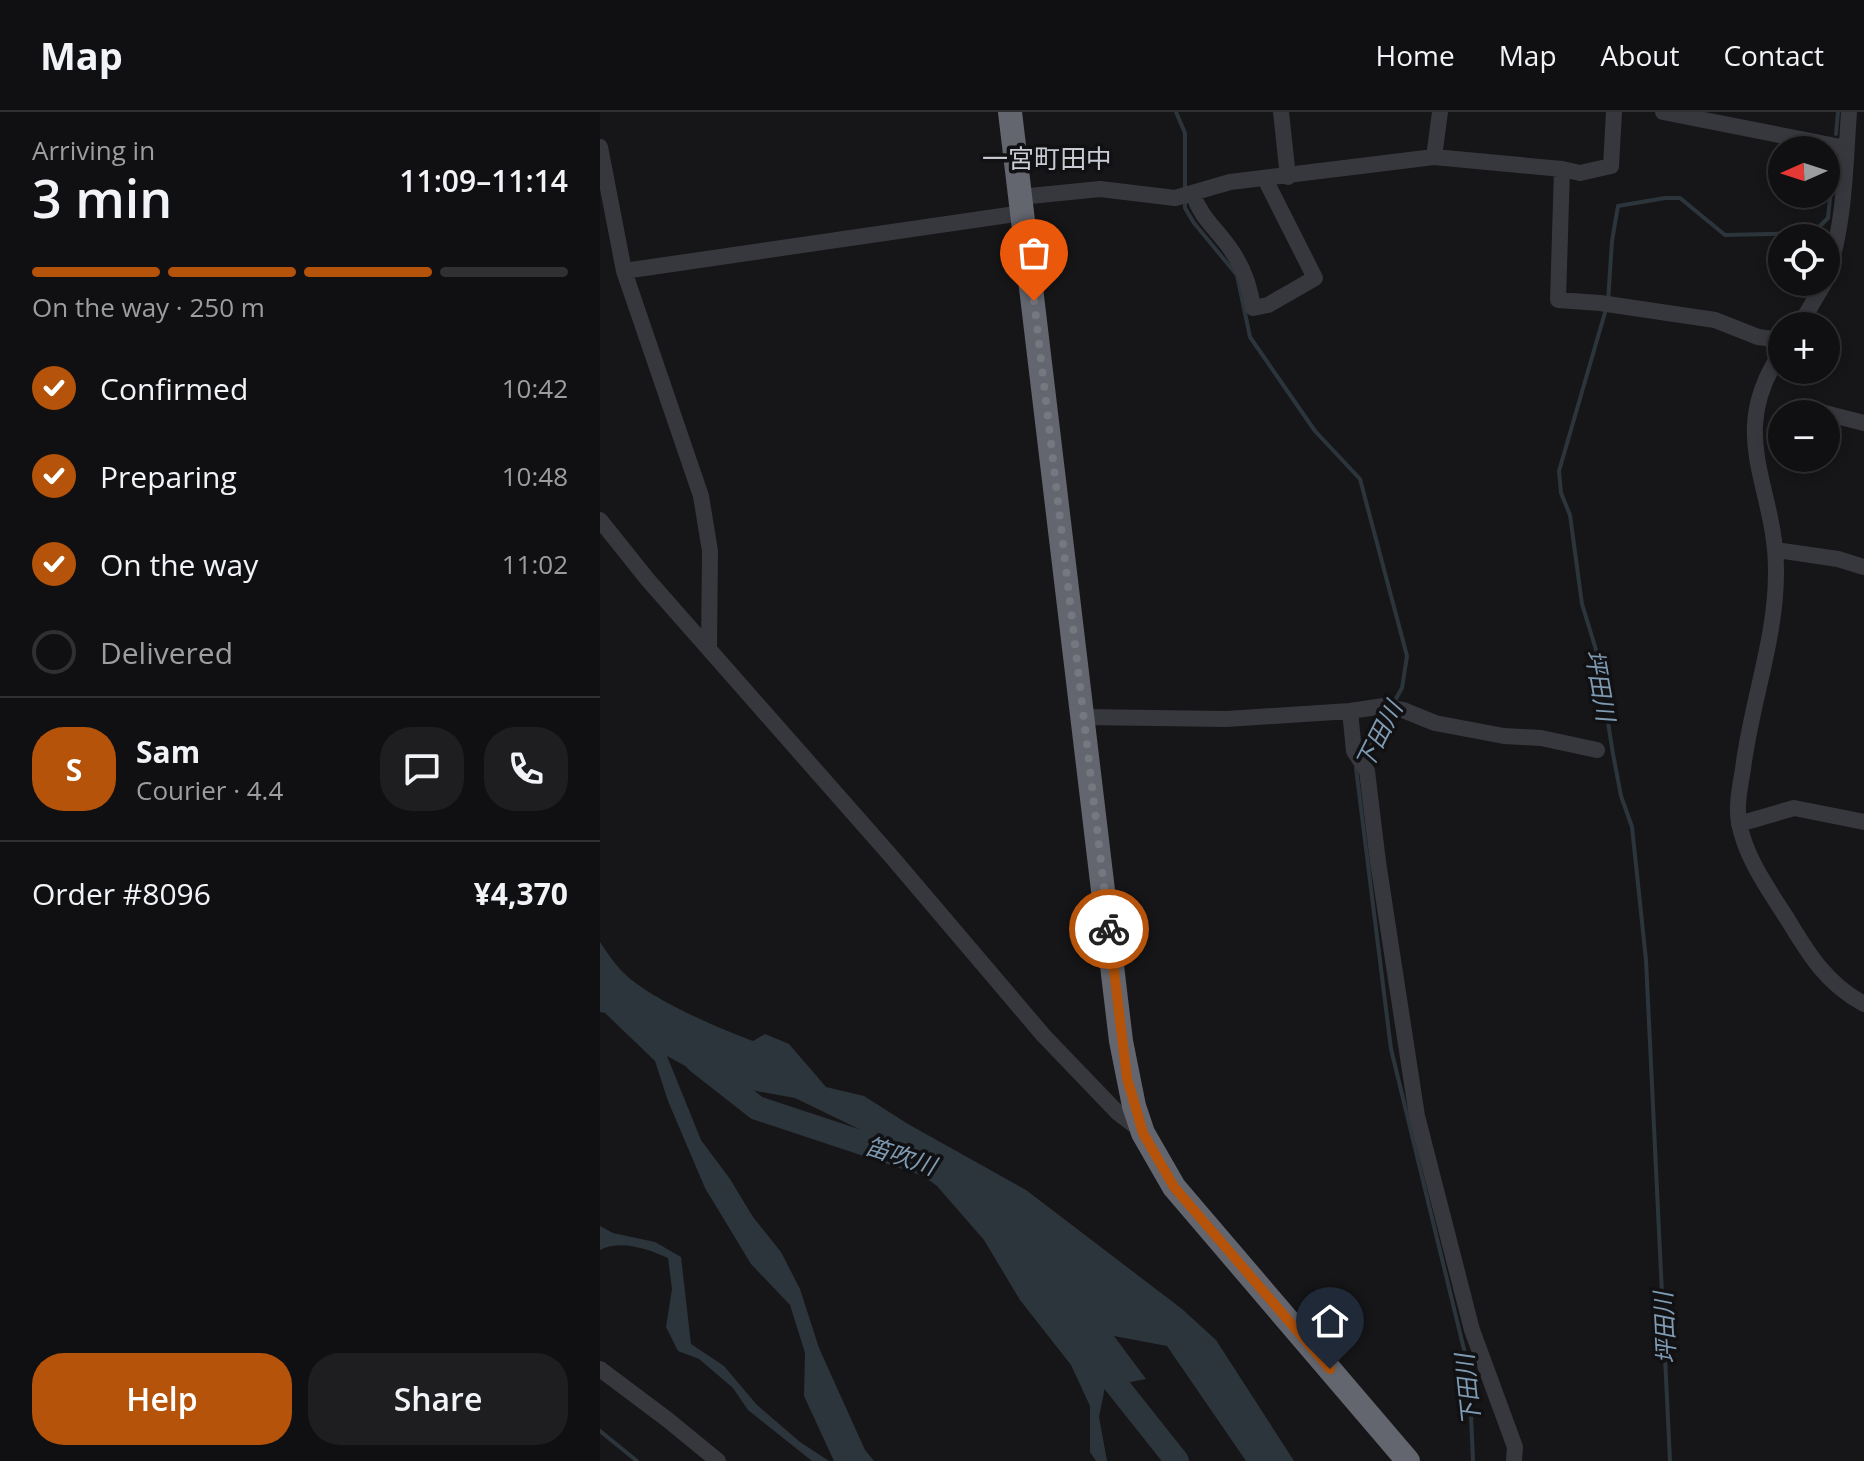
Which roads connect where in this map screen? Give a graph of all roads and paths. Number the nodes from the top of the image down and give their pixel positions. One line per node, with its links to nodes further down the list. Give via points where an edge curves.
1 (1010, 112): 14 (highway)
2 (1281, 112): 11 (street)
3 (1440, 112): 9 (street)
4 (1614, 112): 10 (street, via 1611,166 1580,173)
5 (1663, 112): 8 (street)
6 (1849, 112): 8 (street)
7 (600, 147): 16 (street)
8 (1846, 148): 15 (street)
9 (1434, 157): 10 (street); 11 (street)
10 (1562, 169): 17 (street, via 1558,300 1715,320)
11 (1288, 177): 12 (street)
12 (1265, 179): 13 (street, via 1230,182); 13 (street, via 1315,278 1268,305 1253,308 1242,267 1199,212)
13 (1193, 194): 14 (street, via 1175,198 1100,189)
14 (1021, 205): 16 (street); 26 (highway)
15 (1839, 224)
16 (624, 271): 24 (street, via 701,496 710,551)
17 (1768, 338)
18 (1768, 372): 22 (street, via 1755,408 1754,441)
19 (1840, 417): 20 (street)
20 (1864, 423)
21 (600, 520): 24 (street)
22 (1776, 550): 23 (street); 29 (street, via 1776,595 1745,751)
23 (1864, 567)
24 (709, 649): 31 (street, via 1044,1036)
25 (1350, 711): 26 (street, via 1226,719); 27 (street, via 1392,708 1435,723); 35 (street, via 1354,751 1367,771 1417,1116 1472,1330 1515,1447)
26 (1084, 717): 31 (highway, via 1121,1041)
27 (1597, 750)
28 (1864, 822): 29 (street, via 1794,808)
29 (1739, 824): 30 (street, via 1757,869 1811,959 1825,977)
30 (1864, 1004)
31 (1143, 1133): 34 (highway, via 1174,1187)
32 (600, 1369): 33 (street)
33 (718, 1461)
34 (1408, 1461)
35 (1514, 1461)

